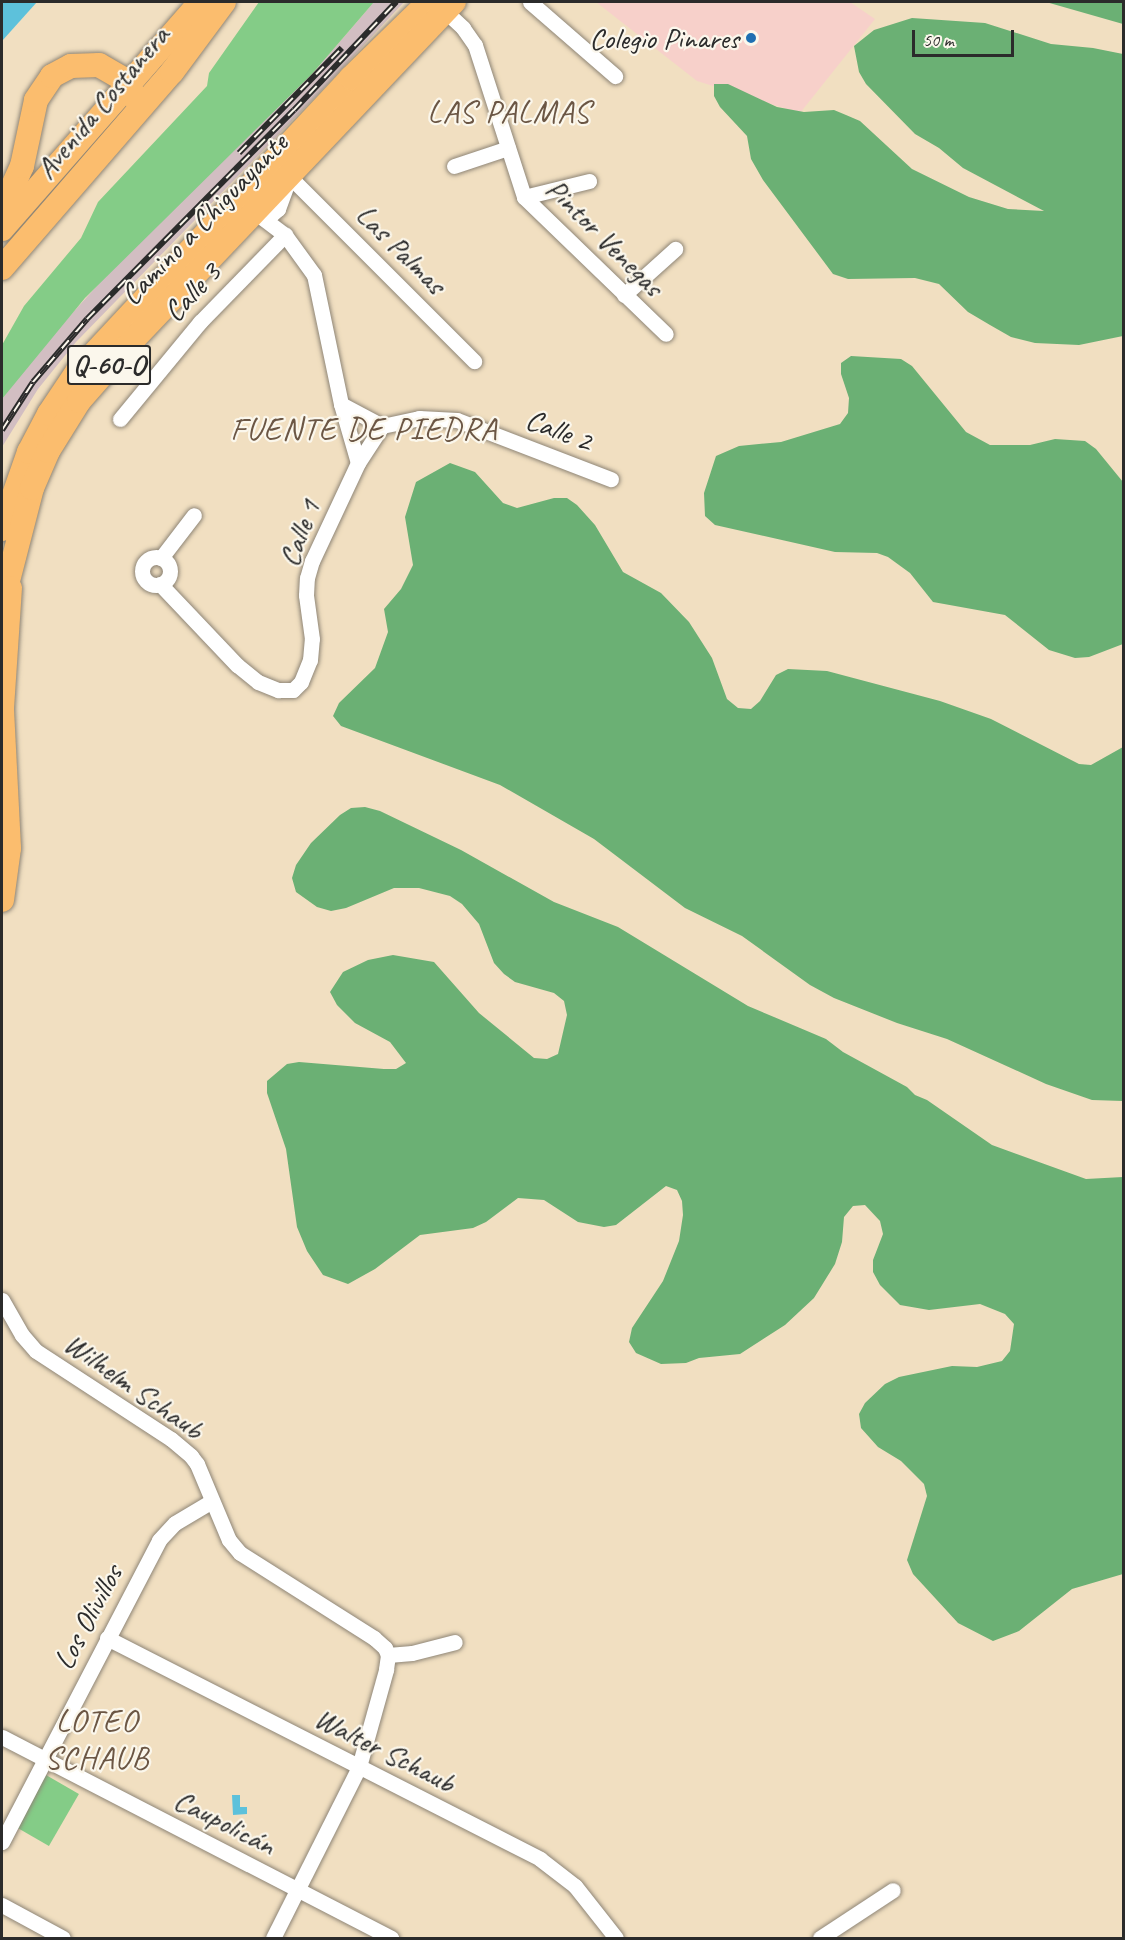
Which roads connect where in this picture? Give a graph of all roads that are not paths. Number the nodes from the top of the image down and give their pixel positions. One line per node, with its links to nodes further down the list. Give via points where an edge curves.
1 (201, 2): 6 (main road, Avenida Costanera)
2 (224, 2): 7 (main road, Avenida Costanera)
3 (530, 2): 5 (street)
4 (442, 5): 8 (street, Pintor Venegas, via 475,45); 10 (main road, Camino a Chiguayante / Q-60-O); 11 (main road, Camino a Chiguayante / Q-60-O, via 381,47)
5 (615, 76)
6 (130, 86): 7 (main road); 14 (main road, via 111,70 88,64 71,66 52,76 36,100 22,166); 16 (main road, Avenida Costanera)
7 (138, 113): 19 (main road, Avenida Costanera)
8 (508, 148): 9 (street); 13 (street, Pintor Venegas)
9 (454, 166)
10 (289, 176): 15 (main road, Camino a Chiguayante / Q-60-O); 22 (street, Las Palmas)
11 (258, 178): 15 (main road); 23 (main road, Camino a Chiguayante / Q-60-O)
12 (589, 181): 13 (street)
13 (524, 197): 20 (street, Pintor Venegas)
14 (2, 210)
15 (263, 213): 17 (street); 32 (main road, Camino a Chiguayante / Q-60-O, via 112,362 79,401 36,476)
16 (2, 229)
17 (285, 235): 24 (street, via 314,276); 25 (street, Calle 3, via 200,322)
18 (675, 249): 20 (street)
19 (2, 268)
20 (624, 295): 21 (street, Pintor Venegas)
21 (666, 334)
22 (474, 361)
23 (67, 385): 29 (main road, via 28,436); 31 (main road, Camino a Chiguayante / Q-60-O, via 29,452)
24 (341, 404): 26 (street); 27 (street)
25 (120, 419)
26 (382, 426): 27 (street); 28 (street, Calle 2, via 419,418 457,420)
27 (358, 463): 34 (street, Calle 1, via 312,561 306,595 312,639 310,660 301,682 293,690 278,690 258,682)
28 (611, 479)
29 (2, 486)
30 (194, 515): 33 (street, Calle 1)
31 (2, 529)
32 (14, 550): 35 (main road, Camino a Chiguayante / Q-60-O); 36 (main road, via 2,708)
33 (161, 558): 34 (street, via 170,571); 34 (street, Calle 1, via 148,559 142,570 147,582)
34 (160, 584)
35 (2, 604)
36 (5, 835): 37 (main road, via 9,859)
37 (2, 900)
38 (2, 1300): 39 (street, Wilhelm Schaub, via 36,1351 184,1449 197,1464)
39 (212, 1501): 40 (street, Los Olivillos, via 163,1534); 42 (street, Wilhelm Schaub, via 228,1540 240,1553 381,1642)
40 (108, 1638): 44 (street, Los Olivillos); 45 (street, Walter Schaub)
41 (455, 1642): 42 (street)
42 (388, 1655): 45 (street)
43 (2, 1737): 44 (street, Caupolicán)
44 (44, 1759): 46 (street, Los Olivillos); 47 (street, Caupolicán)
45 (359, 1767): 47 (street); 53 (street, Walter Schaub, via 554,1868 584,1896)
46 (2, 1842)
47 (297, 1890): 51 (street); 52 (street, Caupolicán)
48 (893, 1890): 54 (street)
49 (2, 1905): 50 (street)
50 (63, 1938)
51 (273, 1938)
52 (391, 1938)
53 (616, 1938)
54 (820, 1938)

